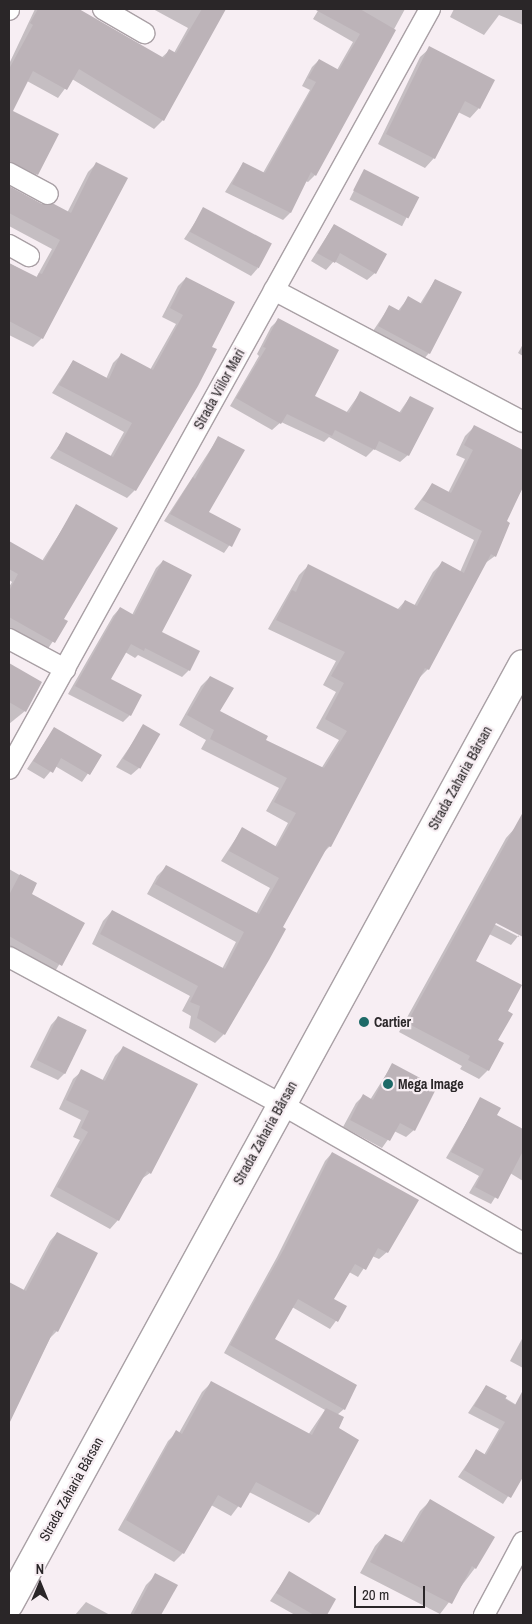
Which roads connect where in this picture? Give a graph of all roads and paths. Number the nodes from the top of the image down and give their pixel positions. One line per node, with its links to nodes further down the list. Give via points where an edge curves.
1 (103, 9): 3 (street)
2 (430, 9): 8 (street, Strada Viilor Mari)
3 (144, 33)
4 (9, 173): 5 (street)
5 (48, 194)
6 (9, 245): 7 (street)
7 (29, 256)
8 (274, 290): 9 (street); 12 (street, Strada Viilor Mari)
9 (523, 422)
10 (9, 639): 12 (street)
11 (523, 664): 15 (main road, Strada Zaharia Bârsan)
12 (65, 669): 13 (street, Strada Viilor Mari)
13 (9, 769)
14 (9, 957): 15 (street)
15 (281, 1104): 16 (street); 18 (main road, Strada Zaharia Bârsan)
16 (523, 1243)
17 (523, 1542): 19 (street)
18 (9, 1604)
19 (484, 1615)

